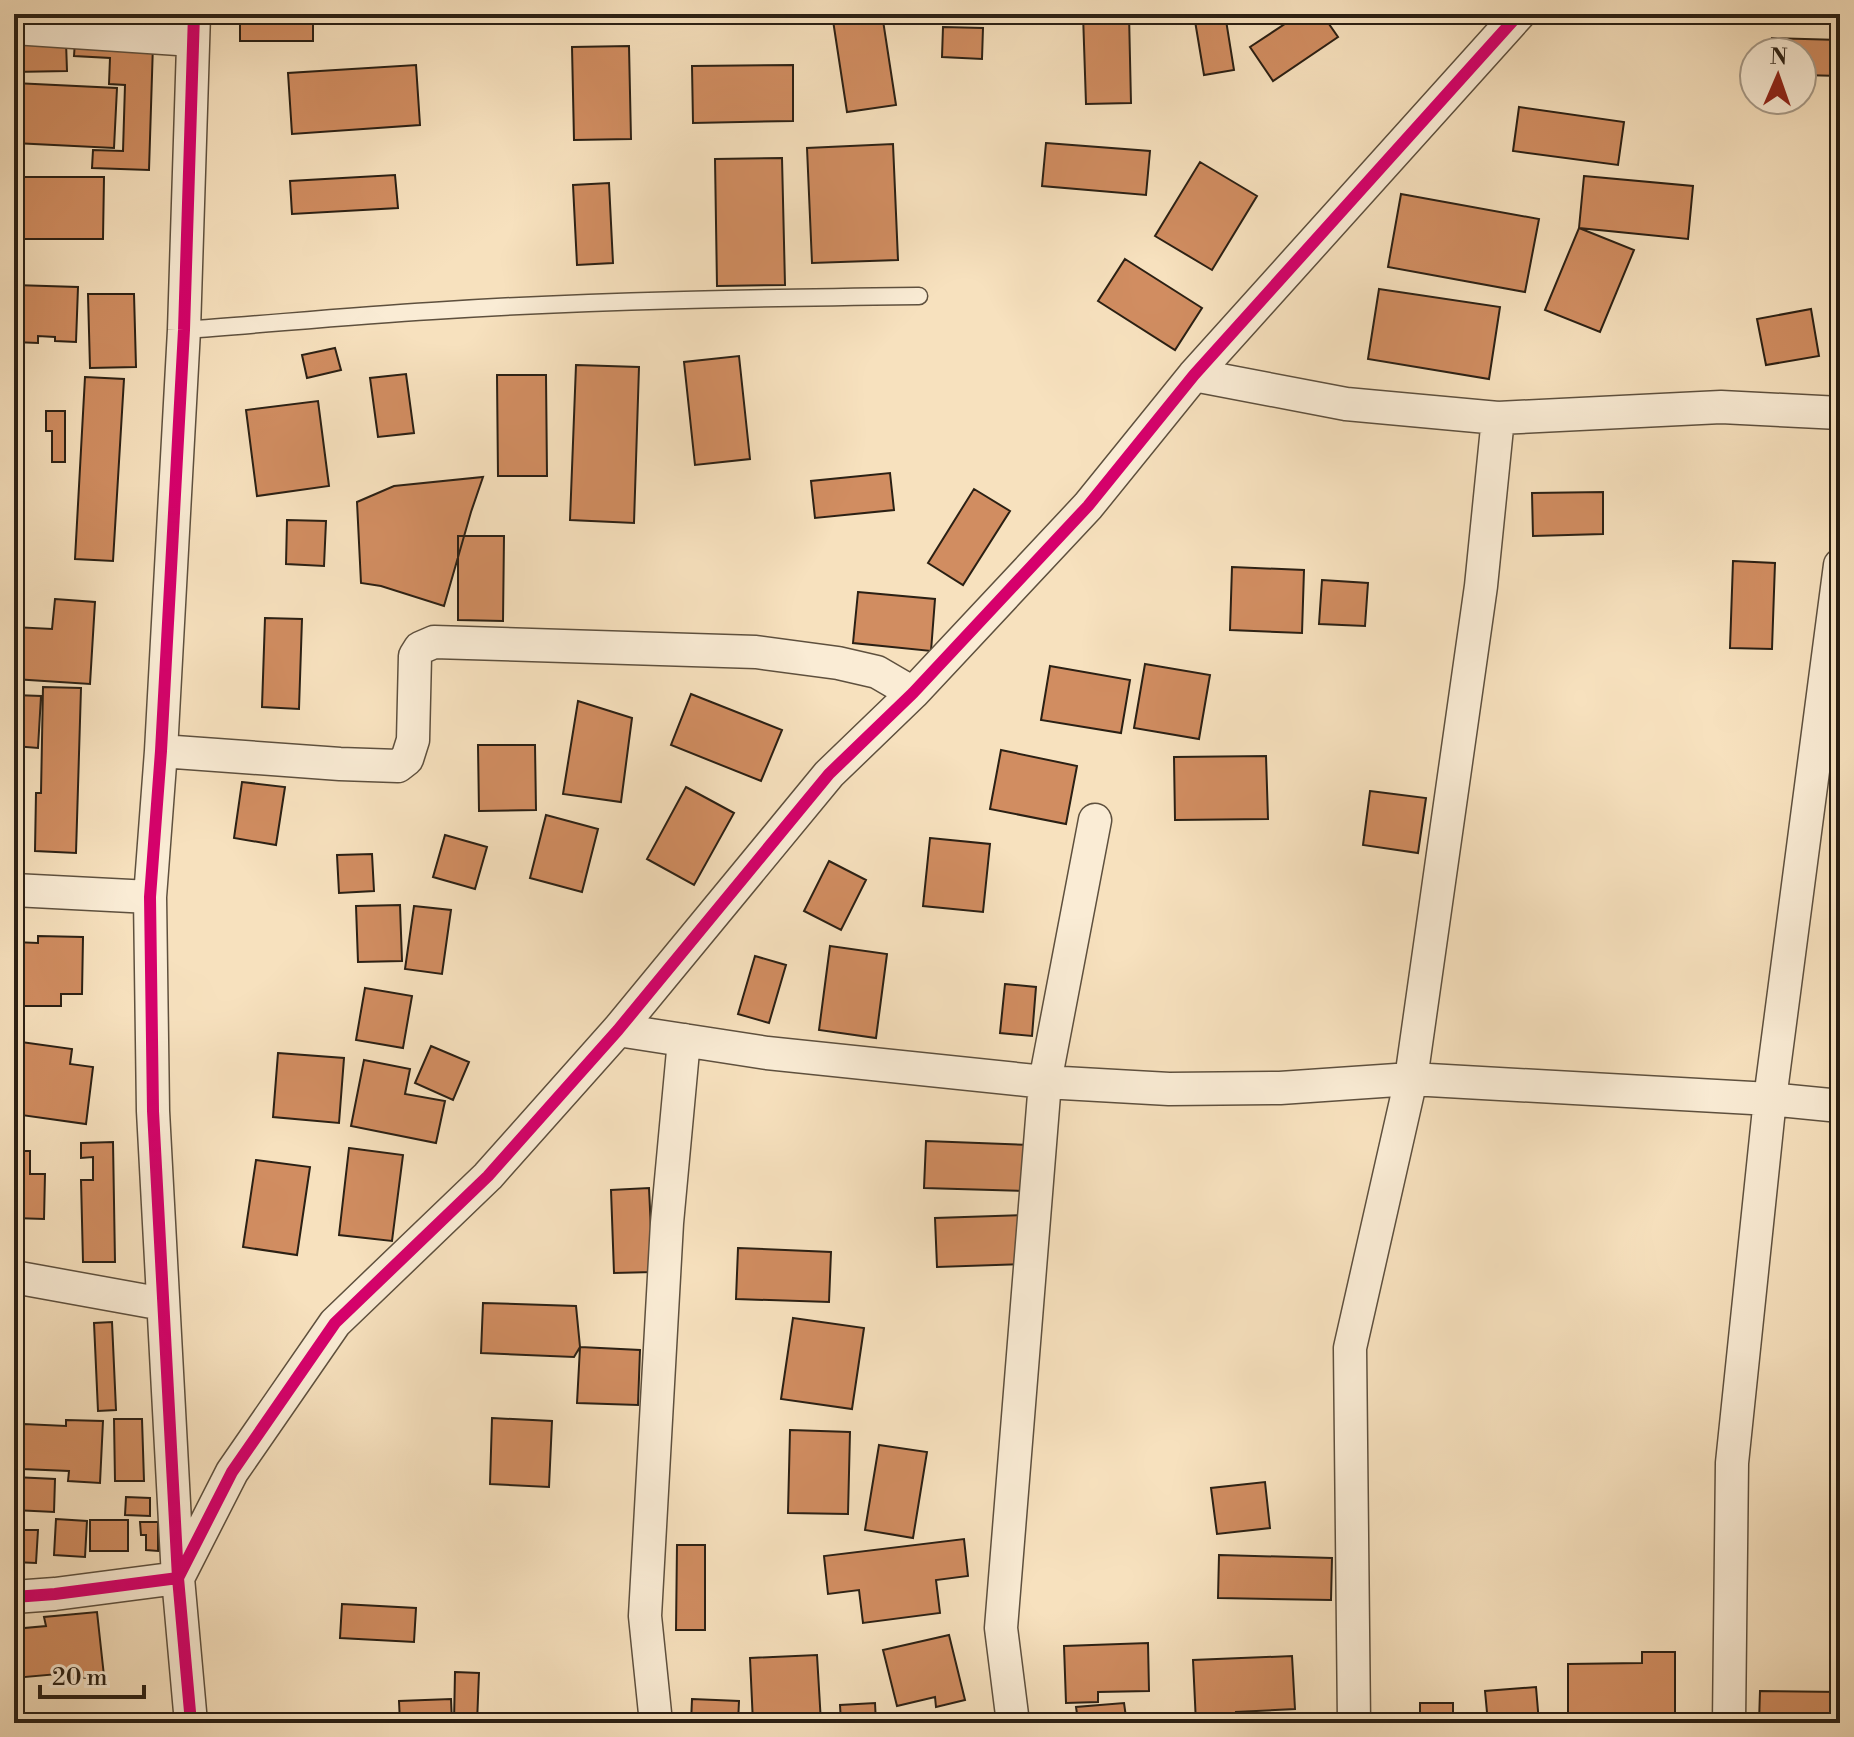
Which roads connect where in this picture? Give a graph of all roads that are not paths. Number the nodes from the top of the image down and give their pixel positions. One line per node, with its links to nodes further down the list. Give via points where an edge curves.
1 (1519, 14): 6 (street)
2 (193, 27): 3 (street); 5 (street)
3 (14, 28)
4 (919, 296): 5 (lane, via 538,306)
5 (184, 330): 11 (street)
6 (1194, 375): 8 (street, via 1346,404); 10 (street, via 1088,506)
7 (1840, 413): 8 (street, via 1721,407)
8 (1498, 418): 17 (street, via 1481,586)
9 (1840, 565): 19 (street)
10 (913, 693): 11 (street, via 877,672 756,652 434,642 415,656 413,740 407,759 398,766); 15 (street, via 829,774)
11 (161, 751): 14 (street)
12 (1095, 820): 18 (street)
13 (14, 890): 14 (street)
14 (150, 897): 22 (street)
15 (618, 1030): 16 (street); 23 (street, via 488,1176 335,1323 232,1472)
16 (684, 1040): 18 (street); 26 (street, via 667,1223 645,1616)
17 (1411, 1079): 18 (street, via 1185,1089); 19 (street); 28 (street, via 1350,1348)
18 (1045, 1082): 27 (street, via 1001,1628)
19 (1770, 1099): 20 (street); 29 (street, via 1732,1463)
20 (1840, 1106)
21 (14, 1277): 22 (street)
22 (163, 1304): 23 (street)
23 (178, 1578): 24 (street); 25 (street)
24 (14, 1597)
25 (191, 1723)
26 (656, 1723)
27 (1013, 1723)
28 (1354, 1723)
29 (1729, 1723)

